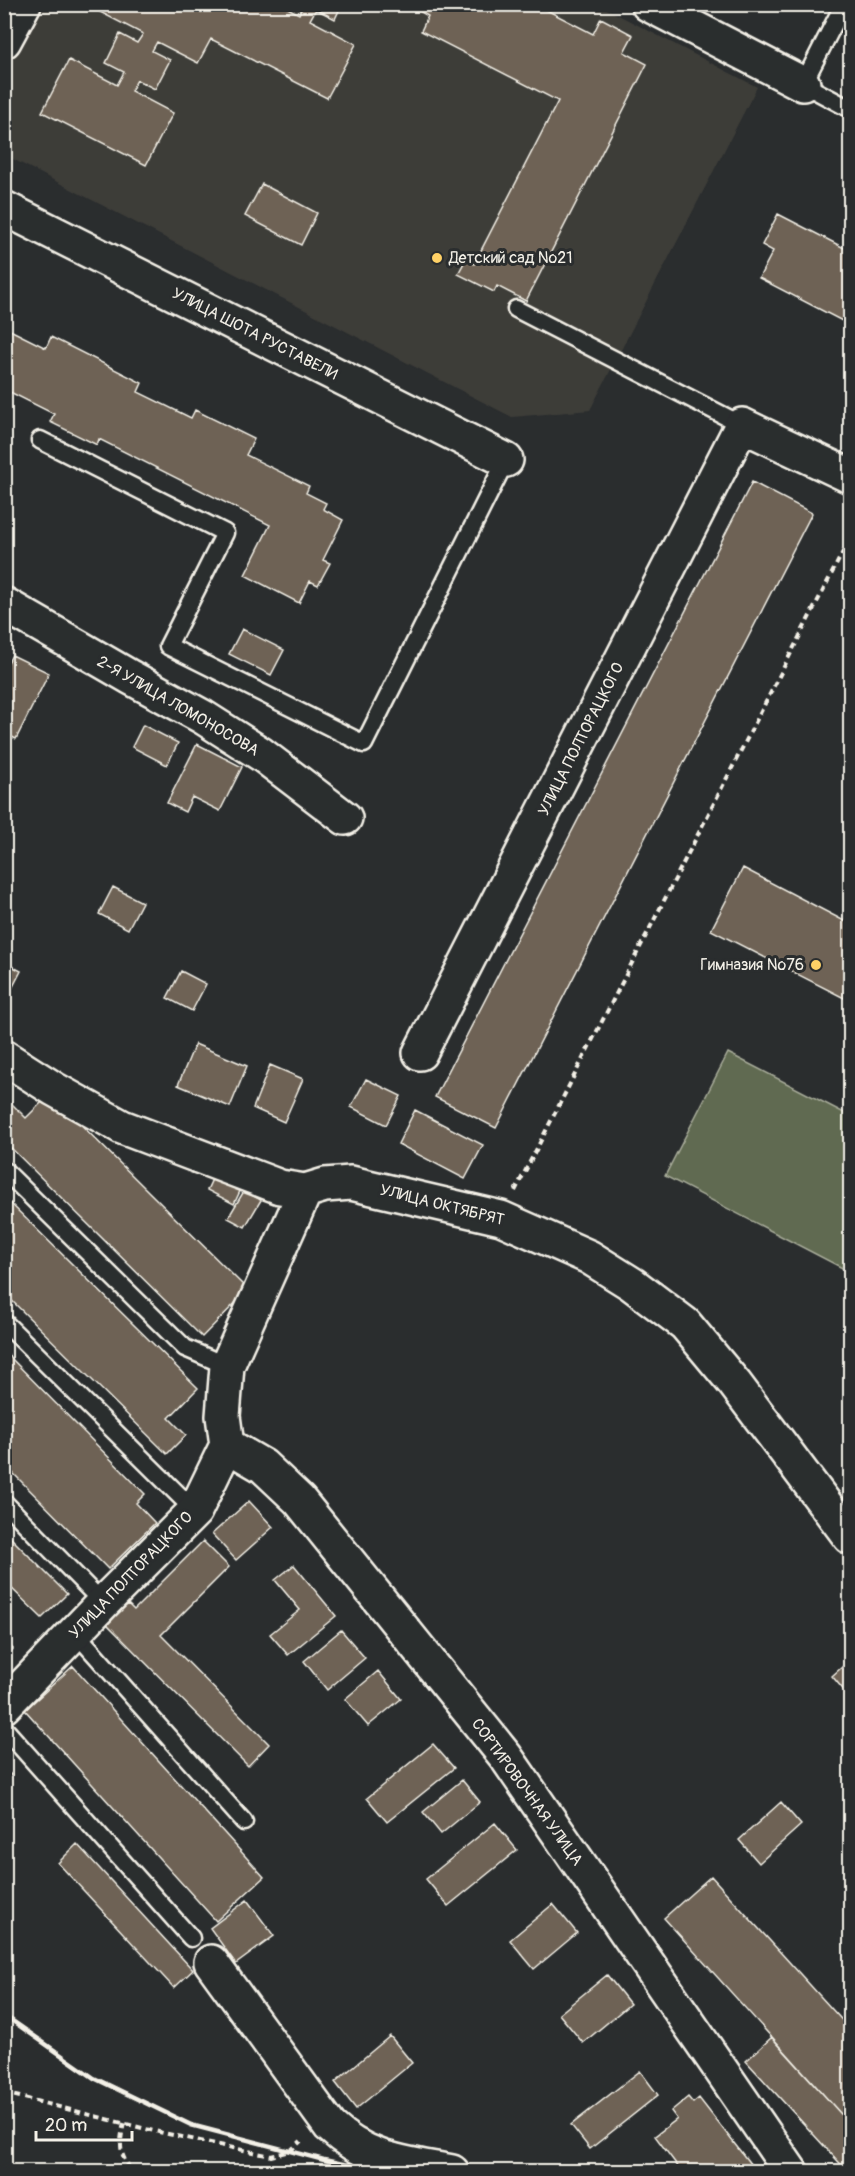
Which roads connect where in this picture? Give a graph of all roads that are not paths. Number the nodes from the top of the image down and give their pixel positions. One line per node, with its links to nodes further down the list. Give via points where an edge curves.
1 (24, 4): 4 (street)
2 (648, 4): 5 (street)
3 (844, 4): 5 (lane)
4 (4, 41)
5 (803, 84): 6 (lane)
6 (850, 109)
7 (4, 208): 11 (street, УЛИЦА ШОТА РУСТАВЕЛИ)
8 (516, 309): 9 (lane)
9 (742, 425): 12 (street); 15 (street, УЛИЦА ПОЛТОРАЦКОГО)
10 (40, 440): 11 (lane, via 225,533 168,646 364,744)
11 (506, 460)
12 (850, 476)
13 (4, 604): 14 (street, 2-Я УЛИЦА ЛОМОНОСОВА, via 203,717 261,754)
14 (345, 818)
15 (420, 1053)
16 (4, 1057): 18 (street, УЛИЦА ОКТЯБРЯТ, via 122,1127 280,1187)
17 (4, 1170): 20 (lane, via 185,1348)
18 (305, 1191): 20 (street); 24 (street, УЛИЦА ОКТЯБРЯТ, via 351,1183 501,1218 590,1257 685,1324)
19 (4, 1322): 23 (lane)
20 (227, 1366): 21 (street, via 223,1416)
21 (227, 1445): 23 (street, УЛИЦА ПОЛТОРАЦКОГО); 32 (street, СОРТИРОВОЧНАЯ УЛИЦА, via 263,1466 299,1500 506,1757)
22 (4, 1502): 25 (lane)
23 (195, 1511): 25 (street, УЛИЦА ПОЛТОРАЦКОГО)
24 (850, 1537)
25 (103, 1602): 26 (street, УЛИЦА ПОЛТОРАЦКОГО)
26 (75, 1632): 27 (street, УЛИЦА ПОЛТОРАЦКОГО); 29 (lane)
27 (4, 1706)
28 (4, 1728): 30 (lane)
29 (244, 1822)
30 (201, 1950): 31 (street, via 343,2138 393,2161)
31 (452, 2172)
32 (791, 2172)

